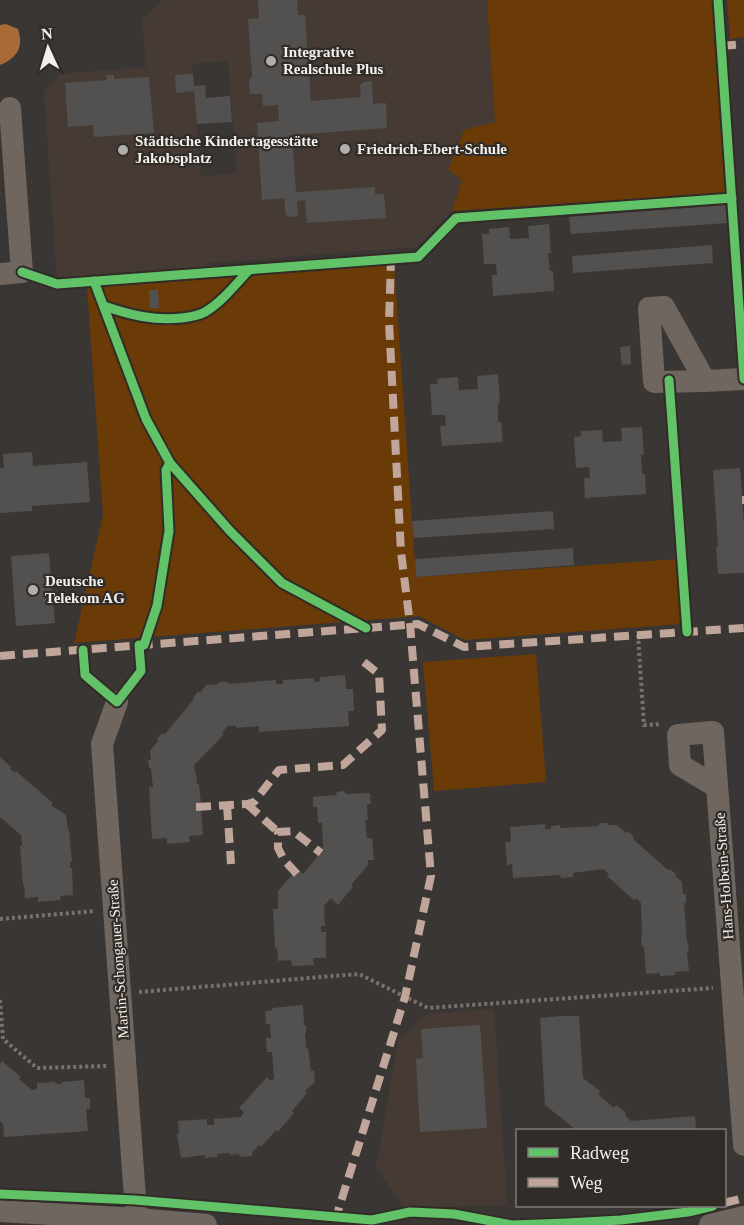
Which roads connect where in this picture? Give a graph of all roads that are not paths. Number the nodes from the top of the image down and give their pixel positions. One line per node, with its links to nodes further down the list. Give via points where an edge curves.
1 (10, 108): 2 (street, via 22,272)
2 (0, 274)
3 (744, 379): 4 (street)
4 (705, 381): 4 (street, via 654,382 649,308 664,307)
5 (117, 702): 10 (street, Martin-Schongauer-Straße, via 102,744)
6 (717, 787): 7 (street, Hans-Holbein-Straße)
7 (744, 1145)
8 (0, 1211): 10 (street)
9 (744, 1217): 12 (street)
10 (137, 1222): 11 (street)
11 (206, 1225)
12 (710, 1225)

